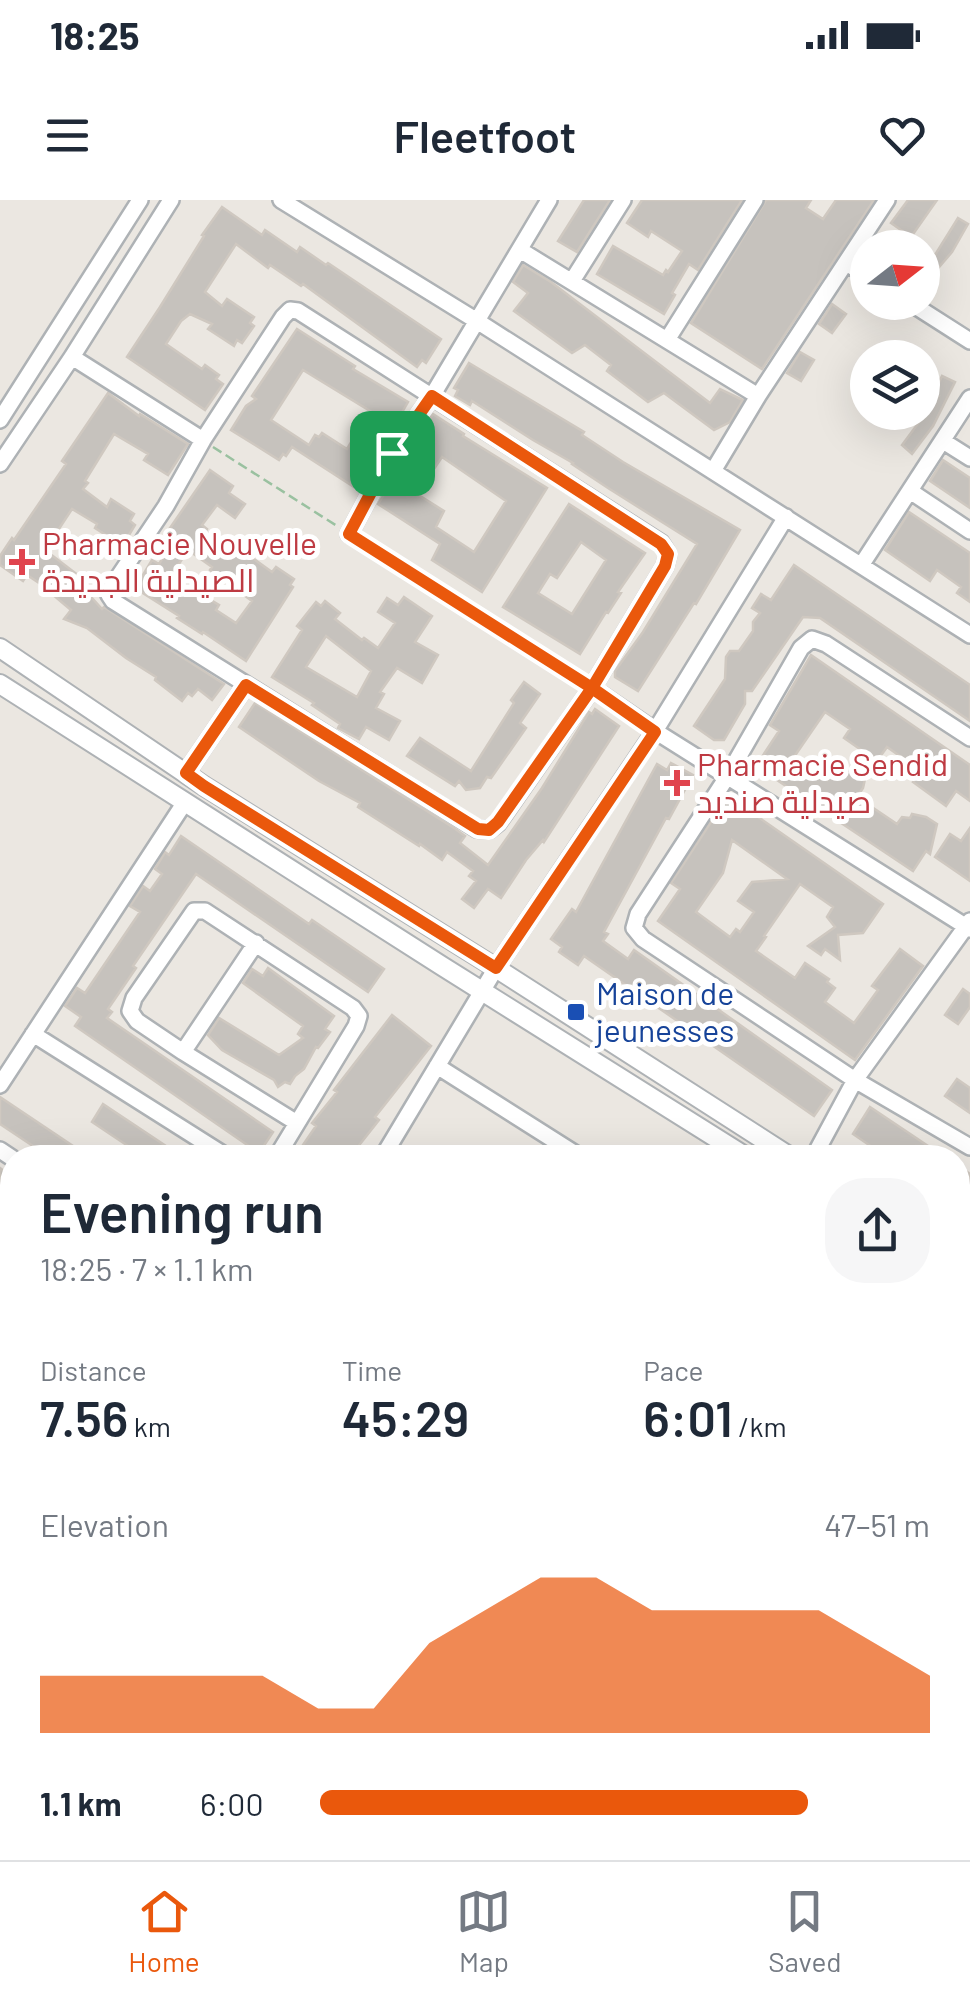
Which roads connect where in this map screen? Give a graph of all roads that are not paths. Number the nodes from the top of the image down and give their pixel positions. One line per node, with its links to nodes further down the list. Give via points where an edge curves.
1 (140, 200): 20 (street)
2 (171, 200): 16 (street)
3 (281, 200): 13 (street)
4 (549, 200): 8 (street)
5 (624, 200): 11 (street)
6 (755, 200): 14 (street)
7 (887, 200): 9 (street)
8 (520, 250): 11 (street); 13 (street)
9 (846, 263): 10 (street); 18 (street)
10 (850, 265)
11 (572, 281): 14 (street)
12 (937, 320): 15 (street)
13 (477, 321): 17 (street); 25 (street)
14 (667, 340): 18 (street)
15 (970, 341)
16 (72, 357): 21 (street); 24 (street)
17 (432, 396): 21 (street, via 290,310); 29 (street); 35 (street, via 666,549 665,566)
18 (758, 396): 25 (street)
19 (967, 409): 22 (street)
20 (0, 420)
21 (203, 440): 34 (street, via 109,596)
22 (943, 441): 23 (street); 26 (street)
23 (969, 456)
24 (0, 464)
25 (713, 470): 27 (street)
26 (910, 492): 28 (street); 30 (street)
27 (786, 517): 30 (street); 36 (street)
28 (970, 531)
29 (349, 534)
30 (862, 564): 31 (street)
31 (970, 635)
32 (0, 648): 38 (street)
33 (0, 684): 40 (street)
34 (246, 685): 35 (street, via 483,830 498,822); 38 (street)
35 (592, 688): 36 (street)
36 (655, 732): 39 (street); 43 (street)
37 (970, 738): 39 (street, via 812,639)
38 (186, 773): 43 (street)
39 (727, 777): 41 (street); 48 (street, via 634,928)
40 (184, 802): 44 (street); 45 (street)
41 (969, 926): 48 (street)
42 (256, 943): 46 (street); 46 (street, via 205,911 194,912 134,998 132,1016); 50 (street, via 359,1016)
43 (496, 968): 44 (street); 56 (street)
44 (482, 991): 47 (street); 55 (street)
45 (33, 1034): 49 (street); 51 (street)
46 (184, 1052): 50 (street)
47 (437, 1066): 53 (street); 54 (street)
48 (855, 1080): 57 (street); 58 (street)
49 (0, 1085)
50 (297, 1123): 52 (street)
51 (208, 1145)
52 (284, 1145)
53 (390, 1145)
54 (562, 1145)
55 (727, 1145)
56 (772, 1145)
57 (820, 1145)
58 (967, 1145)

